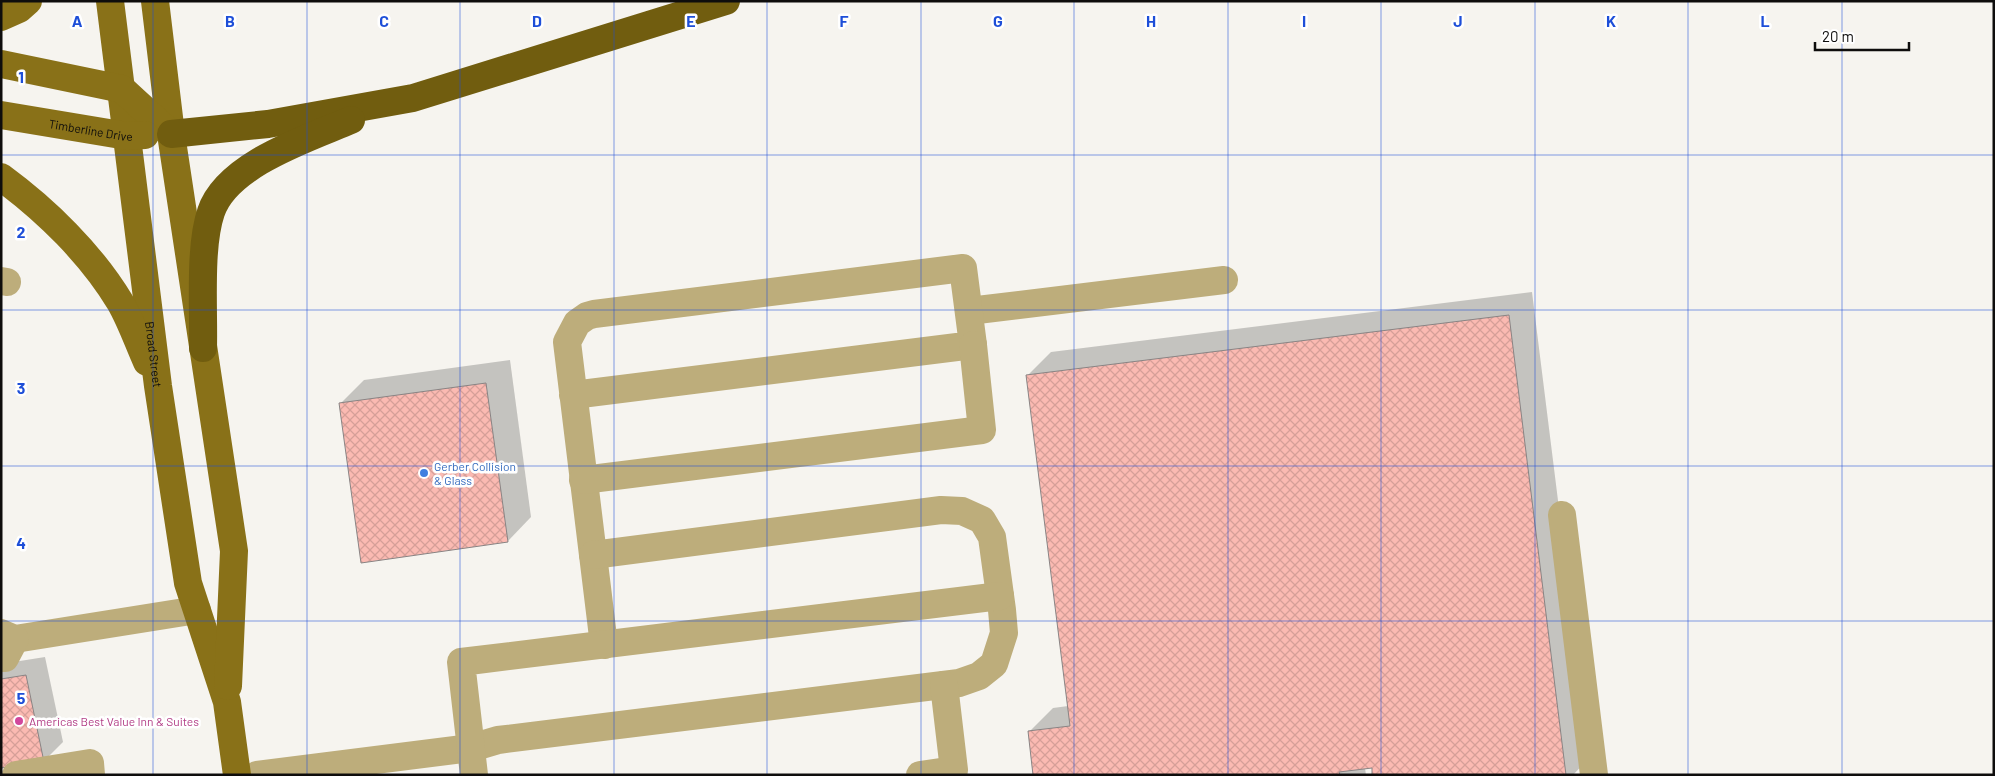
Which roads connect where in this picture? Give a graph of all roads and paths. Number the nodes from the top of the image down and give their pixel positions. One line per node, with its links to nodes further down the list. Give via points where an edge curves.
1 (28, 1): 5 (main road)
2 (110, 1): 7 (main road, Broad Street)
3 (155, 1): 10 (main road, Broad Street)
4 (726, 1): 8 (highway)
5 (1, 17)
6 (1, 64): 7 (main road)
7 (122, 90): 10 (main road); 11 (main road, Broad Street)
8 (395, 102): 10 (highway, via 268,124); 16 (highway, via 269,155 224,190 211,211 204,254)
9 (1, 115): 11 (main road, Timberline Drive)
10 (171, 134): 11 (main road, Timberline Drive); 16 (main road, Broad Street)
11 (127, 136): 17 (main road, Broad Street)
12 (1, 177): 17 (main road, via 52,220 88,258 120,302)
13 (1224, 280): 14 (lane)
14 (969, 311): 15 (lane); 18 (lane, via 963,268 594,314 577,323 566,342)
15 (974, 345): 18 (lane); 19 (lane, via 982,430)
16 (203, 348): 27 (main road, Broad Street, via 234,551)
17 (158, 386): 23 (main road, Broad Street, via 188,583)
18 (572, 395): 19 (lane)
19 (583, 480): 21 (lane)
20 (1562, 515): 35 (lane)
21 (593, 555): 22 (lane, via 941,510 962,511 982,520 992,537); 25 (lane)
22 (1000, 596): 25 (lane); 26 (lane, via 1004,633 994,664 979,676)
23 (197, 610): 24 (lane); 27 (main road, Broad Street)
24 (6, 644)
25 (604, 645): 28 (lane, via 461,662)
26 (944, 685): 28 (lane, via 498,740); 34 (lane, via 954,770)
27 (227, 702): 31 (main road, Broad Street)
28 (471, 748): 32 (lane); 33 (lane)
29 (16, 775): 30 (lane, via 90,763)
30 (91, 775)
31 (237, 775)
32 (258, 775)
33 (474, 775)
34 (920, 775)
35 (1594, 775)

